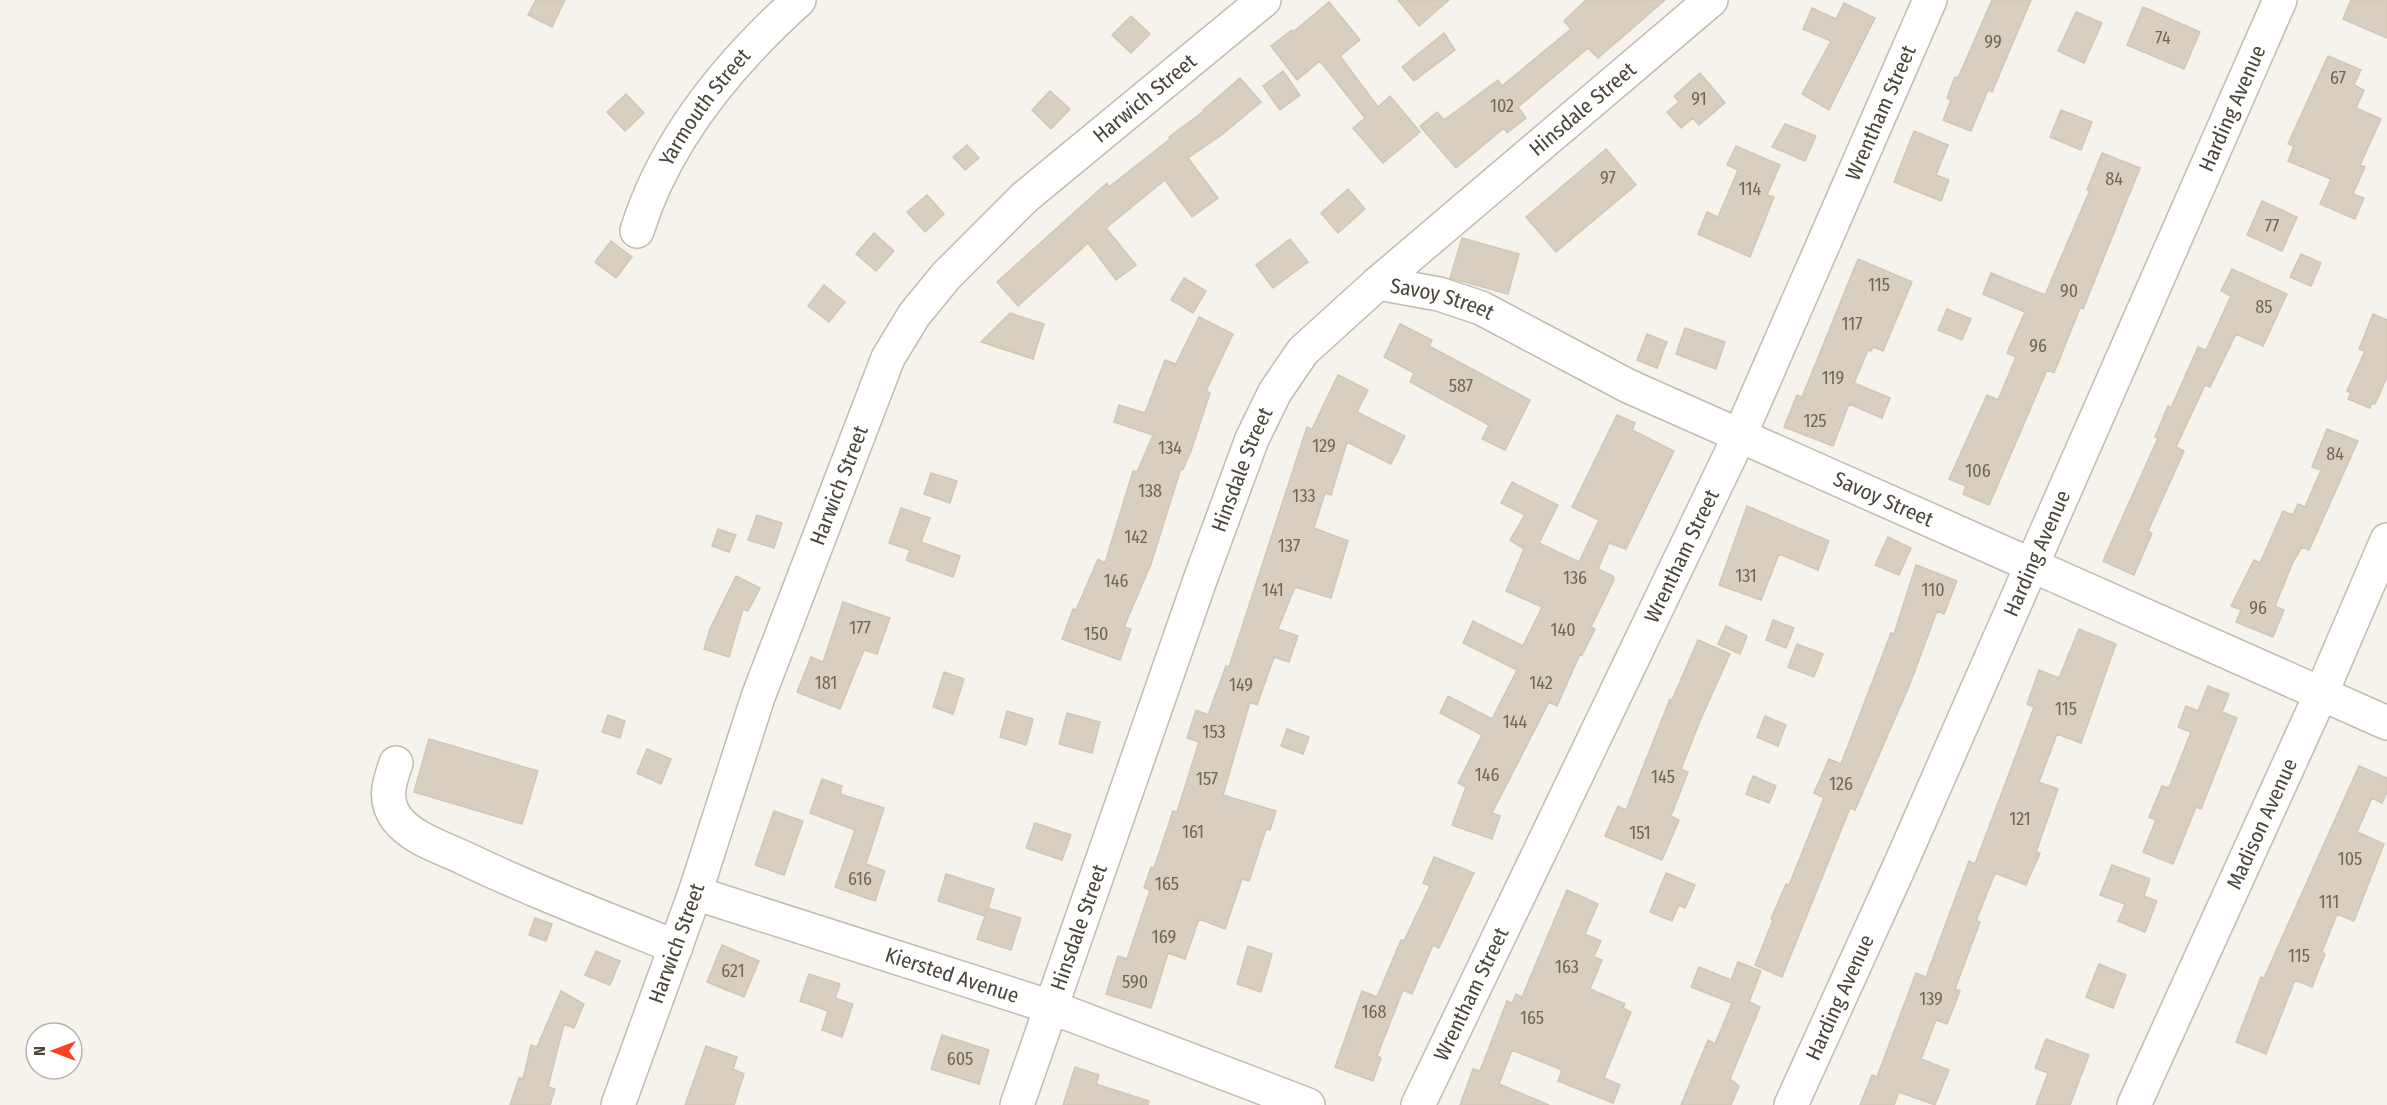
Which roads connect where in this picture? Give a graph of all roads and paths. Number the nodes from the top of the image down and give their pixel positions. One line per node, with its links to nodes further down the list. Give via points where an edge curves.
1 (799, 0): 6 (street, Yarmouth Street, via 769,27 684,129 643,209)
2 (1264, 0): 14 (street, Harwich Street, via 1025,197 946,276 914,315 888,358 758,697)
3 (1711, 0): 7 (street, Hinsdale Street)
4 (1930, 0): 8 (street, Wrentham Street)
5 (2280, 0): 10 (street, Harding Avenue)
6 (637, 231)
7 (1378, 283): 8 (street, Savoy Street, via 1439,294 1481,308 1603,374); 16 (street, Hinsdale Street, via 1304,351 1275,392 1252,439)
8 (1739, 437): 10 (street, Savoy Street); 20 (street, Wrentham Street)
9 (2387, 540): 11 (street, Madison Avenue)
10 (2032, 566): 11 (street, Savoy Street); 21 (street, Harding Avenue)
11 (2321, 694): 12 (street, Savoy Street); 22 (street, Madison Avenue)
12 (2387, 723)
13 (396, 763): 15 (street, via 387,790 388,803 411,833 519,884)
14 (695, 893): 15 (street, Harwich Street); 16 (street, Kiersted Avenue)
15 (676, 947): 17 (street, Harwich Street)
16 (1051, 1007): 18 (street, Hinsdale Street); 19 (street, Kiersted Avenue)
17 (618, 1105)
18 (1017, 1105)
19 (1308, 1105)
20 (1418, 1105)
21 (1791, 1105)
22 (2134, 1105)

